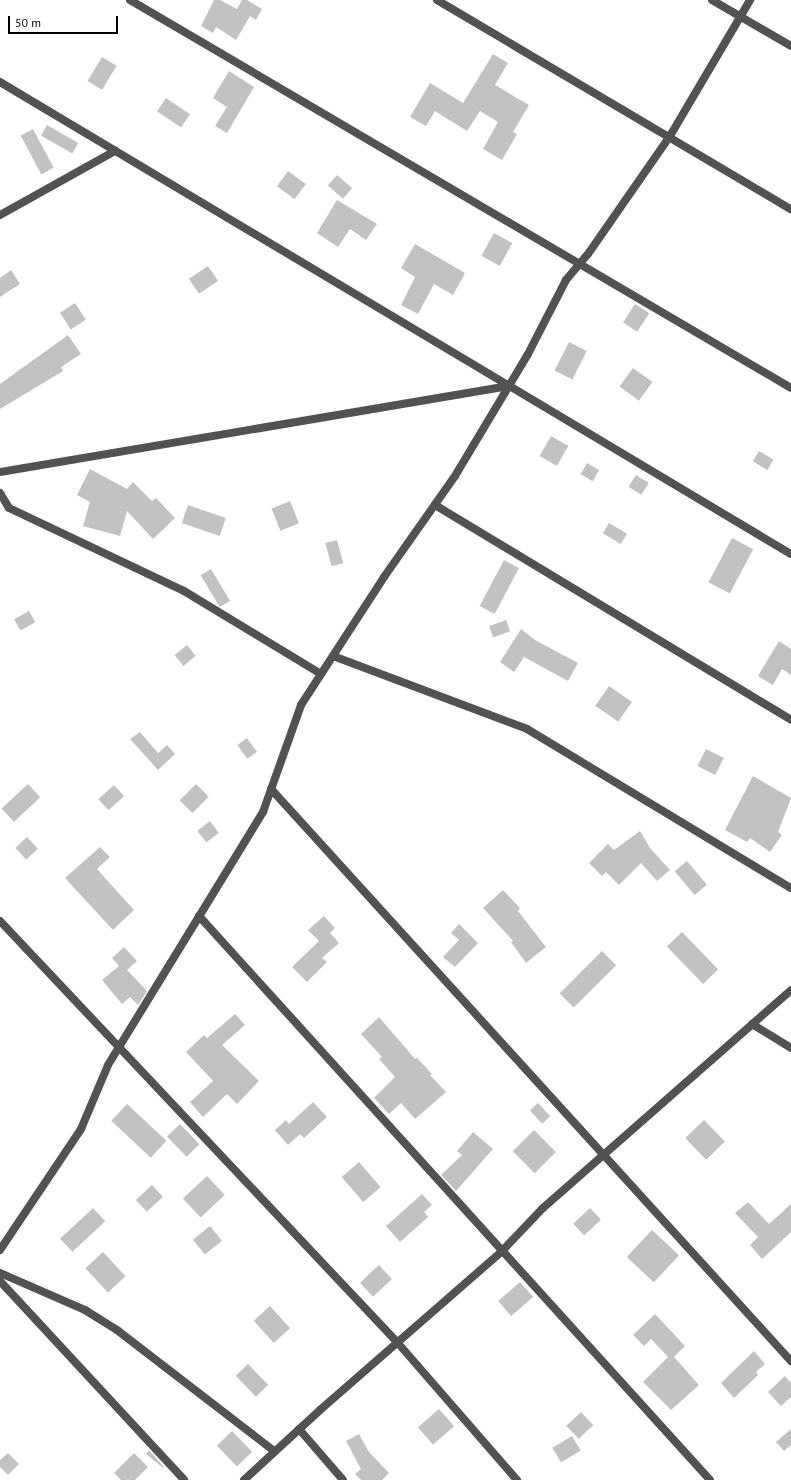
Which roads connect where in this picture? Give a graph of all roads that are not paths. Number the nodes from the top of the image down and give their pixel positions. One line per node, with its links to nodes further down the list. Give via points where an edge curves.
1 (130, 0): 12 (street)
2 (437, 0): 8 (street)
3 (712, 0): 5 (street)
4 (750, 0): 5 (street)
5 (740, 17): 6 (street); 8 (street)
6 (791, 46)
7 (0, 82): 9 (street)
8 (670, 136): 10 (street); 12 (street)
9 (116, 151): 11 (street); 13 (street)
10 (791, 209)
11 (0, 215)
12 (580, 264): 13 (street, via 566,280); 14 (street)
13 (509, 386): 15 (street); 17 (street); 18 (street)
14 (791, 388)
15 (0, 472)
16 (0, 493): 20 (street, via 9,508 184,590)
17 (435, 505): 19 (street); 21 (street)
18 (791, 554)
19 (333, 656): 20 (street); 23 (street, via 527,729)
20 (321, 674): 22 (street, via 300,705)
21 (791, 720)
22 (270, 789): 24 (street, via 263,812); 30 (street)
23 (791, 888)
24 (199, 916): 28 (street); 32 (street)
25 (0, 921): 28 (street)
26 (791, 990): 27 (street)
27 (752, 1024): 29 (street); 30 (street)
28 (118, 1048): 31 (street, via 81,1129); 35 (street)
29 (791, 1048)
30 (605, 1154): 32 (street, via 543,1208); 36 (street)
31 (0, 1250)
32 (502, 1251): 35 (street); 43 (street)
33 (0, 1273): 38 (street, via 85,1310 116,1330)
34 (0, 1281): 39 (street)
35 (397, 1342): 37 (street); 42 (street)
36 (791, 1361)
37 (299, 1429): 38 (street); 41 (street)
38 (274, 1451): 40 (street)
39 (184, 1480)
40 (244, 1480)
41 (343, 1480)
42 (517, 1480)
43 (710, 1480)

